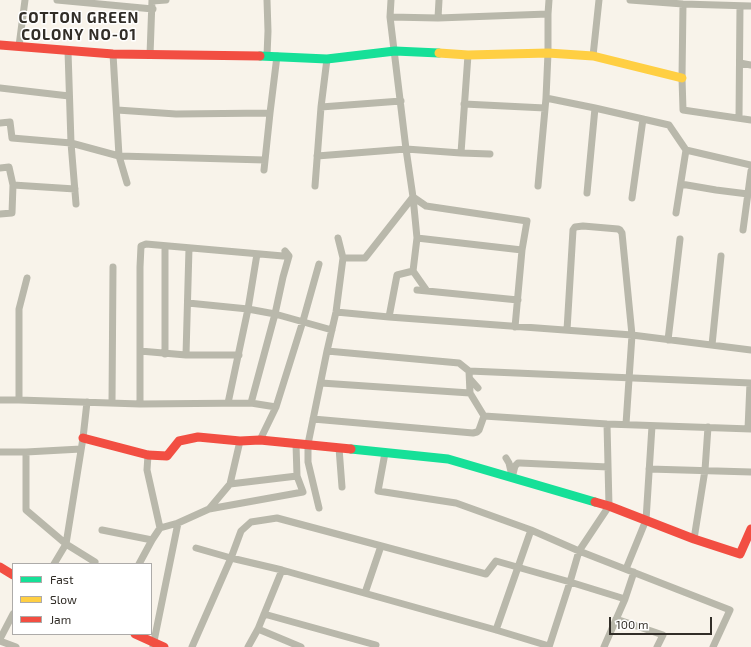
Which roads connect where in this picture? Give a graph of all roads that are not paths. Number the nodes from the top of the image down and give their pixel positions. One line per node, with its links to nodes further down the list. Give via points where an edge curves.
1 (25, 0): 20 (street)
2 (57, 0): 15 (street)
3 (152, 0): 4 (street); 15 (street)
4 (166, 0)
5 (267, 0): 27 (street)
6 (391, 0): 17 (street)
7 (439, 0): 18 (street)
8 (549, 0): 16 (street)
9 (599, 0): 29 (street)
10 (630, 0): 11 (street)
11 (655, 1): 12 (street)
12 (683, 4): 13 (street); 33 (street)
13 (740, 6): 14 (street); 31 (street)
14 (751, 6)
15 (153, 9): 25 (street)
16 (548, 14): 18 (street); 23 (street)
17 (390, 17): 18 (street); 22 (street)
18 (438, 18)
19 (0, 45): 20 (street)
20 (19, 46): 21 (street)
21 (68, 51): 24 (street); 35 (street)
22 (395, 51): 26 (street); 30 (street); 37 (street)
23 (548, 53): 26 (street); 29 (street); 36 (street)
24 (113, 54): 25 (street); 42 (street)
25 (150, 55): 27 (street)
26 (468, 55): 38 (street)
27 (267, 56): 28 (street)
28 (277, 56): 30 (street); 43 (street)
29 (593, 56): 33 (street)
30 (327, 59): 39 (street)
31 (740, 63): 32 (street); 44 (street)
32 (751, 65)
33 (682, 78): 44 (street, via 683,110)
34 (0, 88): 35 (street)
35 (70, 96): 48 (street)
36 (546, 98): 40 (street); 41 (street)
37 (401, 101): 39 (street); 49 (street)
38 (464, 104): 40 (street); 51 (street)
39 (322, 107): 54 (street)
40 (544, 108): 64 (street)
41 (595, 108): 45 (street); 67 (street)
42 (117, 110): 43 (street, via 176,114); 53 (street)
43 (270, 113): 55 (street)
44 (739, 118): 46 (street)
45 (643, 119): 50 (street, via 669,125); 69 (street)
46 (751, 120)
47 (0, 123): 48 (street, via 10,122 12,138)
48 (71, 143): 53 (street); 65 (street)
49 (406, 149): 51 (street); 54 (street); 66 (street)
50 (686, 150): 56 (street); 61 (street)
51 (461, 153): 52 (street)
52 (490, 154)
53 (119, 156): 55 (street); 60 (street)
54 (317, 156): 63 (street)
55 (265, 160): 58 (street)
56 (751, 165)
57 (0, 168): 62 (street, via 9,167)
58 (264, 170)
59 (751, 171): 68 (street)
60 (127, 183)
61 (681, 184): 68 (street); 71 (street)
62 (13, 185): 65 (street); 72 (street, via 12,213)
63 (315, 186)
64 (538, 186)
65 (75, 189): 70 (street)
66 (412, 191): 75 (street); 79 (street, via 426,206 527,221); 82 (street, via 365,258)
67 (587, 193)
68 (748, 194): 73 (street)
69 (632, 198)
70 (76, 204)
71 (676, 213)
72 (0, 214)
73 (743, 230)
74 (338, 238): 82 (street)
75 (417, 238): 79 (street); 85 (street)
76 (680, 239): 100 (street)
77 (165, 246): 78 (street); 103 (street, via 141,246); 105 (street)
78 (189, 248): 80 (street); 90 (street)
79 (522, 250): 89 (street)
80 (257, 254): 91 (street); 93 (street, via 289,256)
81 (721, 256): 101 (street)
82 (343, 258): 92 (street)
83 (319, 264): 95 (street)
84 (113, 268): 118 (street)
85 (412, 271): 88 (street); 94 (street, via 397,275)
86 (27, 278): 116 (street, via 19,309)
87 (417, 290): 88 (street)
88 (427, 291): 89 (street)
89 (518, 300): 96 (street)
90 (188, 303): 91 (street); 106 (street)
91 (248, 309): 93 (street); 107 (street)
92 (336, 312): 94 (street); 97 (street)
93 (275, 314): 95 (street); 120 (street)
94 (389, 317): 96 (street)
95 (303, 321): 97 (street); 122 (street)
96 (515, 327): 98 (street)
97 (332, 330): 104 (street)
98 (567, 330): 99 (street); 99 (street, via 573,230 578,226 618,229 622,233)
99 (632, 335): 100 (street); 109 (street)
100 (668, 340): 101 (street)
101 (712, 345): 102 (street)
102 (751, 350)
103 (140, 351): 105 (street); 121 (street)
104 (327, 351): 108 (street, via 458,362); 111 (street)
105 (165, 354): 106 (street)
106 (186, 355): 107 (street)
107 (239, 355): 119 (street)
108 (469, 371): 109 (street); 110 (street)
109 (629, 378): 112 (street); 126 (street)
110 (470, 379): 113 (street); 114 (street)
111 (321, 383): 114 (street); 124 (street)
112 (751, 383): 129 (street)
113 (478, 388)
114 (470, 393): 123 (street)
115 (0, 400): 116 (street)
116 (19, 400): 117 (street)
117 (87, 402): 118 (street); 130 (street)
118 (112, 403): 121 (street)
119 (228, 403): 120 (street); 121 (street)
120 (251, 403): 122 (street)
121 (140, 404)
122 (276, 407): 131 (street)
123 (484, 416): 124 (street, via 479,430 473,433); 125 (street)
124 (314, 419): 134 (street)
125 (607, 424): 126 (street); 142 (street)
126 (626, 424): 127 (street)
127 (652, 426): 128 (street); 143 (street)
128 (708, 427): 129 (street); 144 (street)
129 (750, 429)
130 (83, 438): 136 (street); 140 (street)
131 (260, 440): 132 (street); 133 (street)
132 (240, 442): 140 (street, via 198,437 179,441 167,456); 148 (street)
133 (296, 444): 134 (street); 146 (street)
134 (308, 444): 135 (street); 151 (street, via 308,462)
135 (339, 448): 139 (street); 149 (street)
136 (81, 449): 138 (street); 161 (street)
137 (0, 452): 138 (street)
138 (26, 452): 161 (street, via 26,510)
139 (385, 452): 147 (street, via 448,459); 158 (street, via 378,491 456,503)
140 (148, 455): 155 (street, via 147,470)
141 (506, 458): 147 (street)
142 (608, 467): 147 (street, via 518,463); 150 (street)
143 (649, 469): 144 (street); 153 (street)
144 (705, 470): 145 (street); 159 (street)
145 (751, 472)
146 (298, 476): 148 (street); 152 (street, via 303,492)
147 (512, 478): 150 (street)
148 (230, 484): 152 (street)
149 (342, 487)
150 (609, 506): 153 (street); 164 (street)
151 (319, 508)
152 (208, 509): 154 (street)
153 (646, 520): 159 (street); 171 (street)
154 (178, 523): 155 (street); 185 (street)
155 (160, 528): 160 (street)
156 (751, 529): 159 (street, via 740,554)
157 (102, 530): 160 (street)
158 (531, 530): 164 (street); 170 (street)
159 (694, 539)
160 (152, 540): 168 (street)
161 (66, 544): 166 (street); 167 (street)
162 (381, 546): 165 (street, via 277,518 251,522 241,531); 170 (street, via 486,574 496,561); 176 (street)
163 (196, 548): 165 (street)
164 (579, 551): 171 (street); 175 (street)
165 (231, 558): 172 (street); 190 (street)
166 (95, 562)
167 (55, 563)
168 (140, 563)
169 (0, 567): 174 (street)
170 (518, 567): 175 (street); 182 (street)
171 (626, 569): 173 (street)
172 (282, 570): 176 (street); 178 (street)
173 (634, 572): 177 (street); 195 (street, via 730,610)
174 (12, 574)
175 (570, 582): 177 (street); 187 (street)
176 (365, 593): 182 (street)
177 (625, 599): 180 (street)
178 (264, 614): 181 (street); 186 (street)
179 (12, 616): 184 (street)
180 (616, 619): 193 (street); 194 (street, via 663,635)
181 (258, 628): 191 (street); 192 (street)
182 (496, 630): 187 (street)
183 (137, 635): 185 (street)
184 (0, 640): 188 (street)
185 (153, 645): 189 (street)
186 (376, 645)
187 (549, 646)
188 (16, 647)
189 (164, 647)
190 (192, 647)
191 (248, 647)
192 (301, 647)
193 (604, 647)
194 (657, 647)
195 (713, 647)

